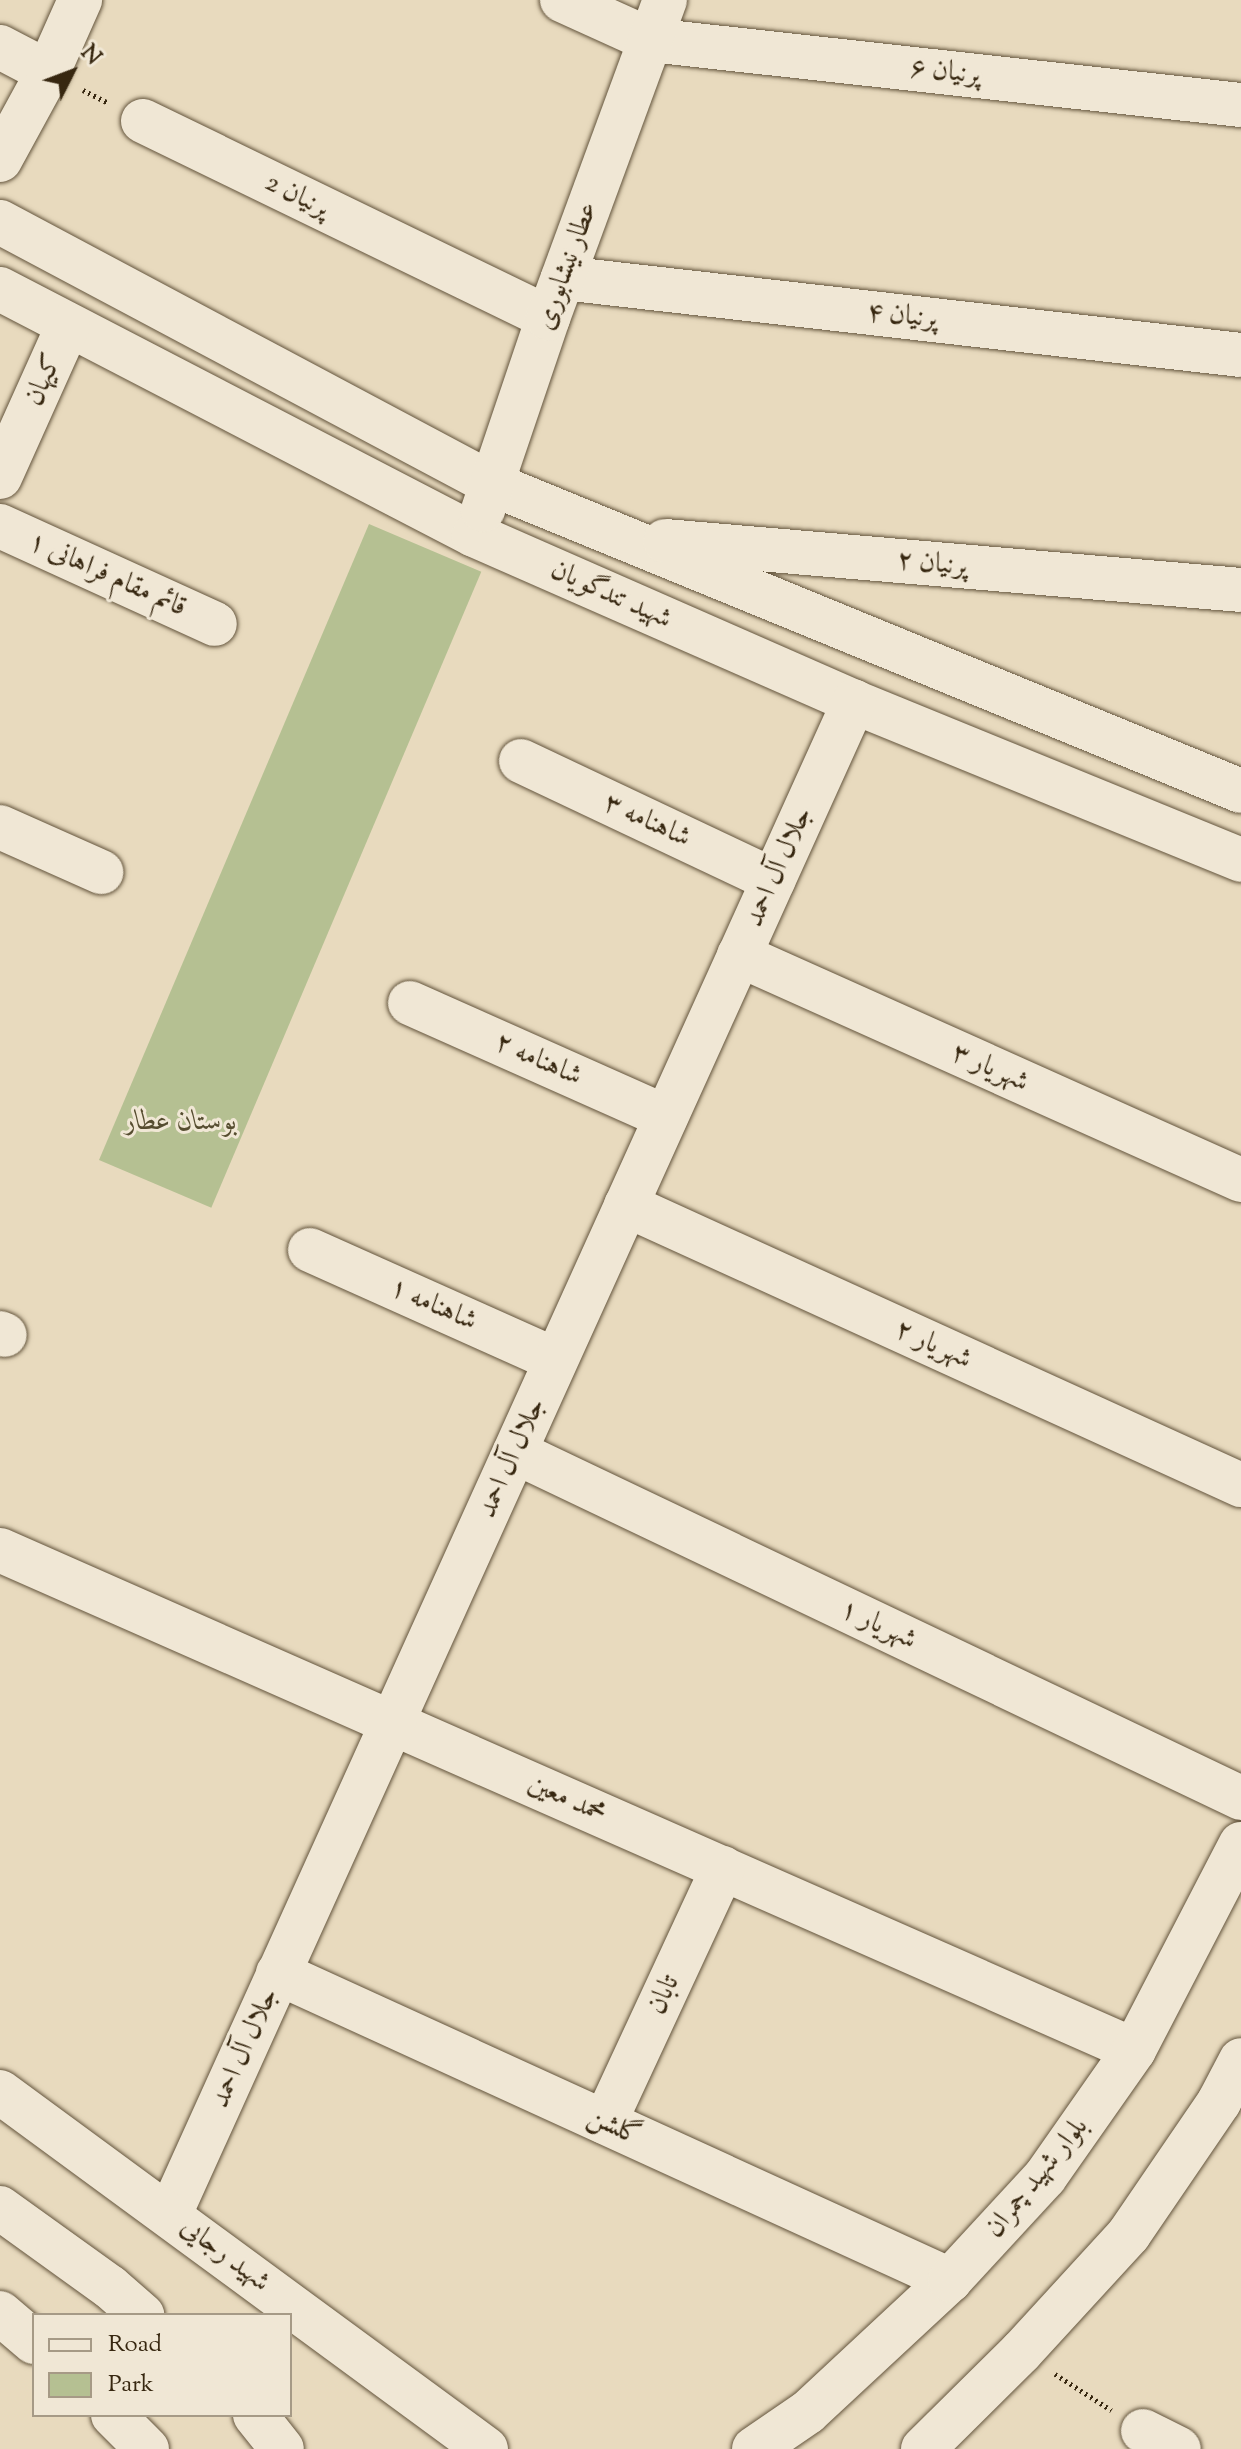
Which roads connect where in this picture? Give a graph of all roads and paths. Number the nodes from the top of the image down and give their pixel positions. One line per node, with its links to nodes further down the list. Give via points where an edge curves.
1 (80, 0): 5 (street)
2 (562, 0): 3 (street, پرنیان ۶)
3 (658, 20): 6 (street, پرنیان ۶); 10 (street, عطار نیشابوری)
4 (0, 47): 5 (street)
5 (48, 72): 7 (path); 8 (street)
6 (1241, 105)
7 (143, 121): 12 (street, پرنیان 2)
8 (0, 160)
9 (0, 222): 16 (street, شهید تندگویان)
10 (563, 278): 12 (street, عطار نیشابوری); 14 (street, پرنیان ۴)
11 (0, 289): 13 (street, شهید تندگویان)
12 (548, 318): 16 (street, عطار نیشابوری)
13 (68, 326): 15 (street, کیهان); 18 (street, شهید تندگویان)
14 (1241, 355)
15 (5, 452)
16 (492, 484): 18 (street, عطار نیشابوری); 19 (street, شهید تندگویان)
17 (0, 526): 21 (street, قائم مقام فراهانی ۱)
18 (474, 535): 22 (street, شهید تندگویان)
19 (622, 538): 20 (street, پرنیان ۲); 24 (street, شهید تندگویان)
20 (1241, 590)
21 (215, 624)
22 (854, 702): 26 (street, شهید تندگویان); 28 (street, جلال آل احمد)
23 (521, 761): 28 (street, شاهنامه ۳)
24 (1241, 791)
25 (0, 827): 27 (street)
26 (1241, 860)
27 (101, 872)
28 (773, 880): 29 (street, جلال آل احمد)
29 (739, 955): 31 (street, جلال آل احمد); 32 (street, شهریار ۳)
30 (410, 1003): 31 (street, شاهنامه ۲)
31 (666, 1117): 33 (street, جلال آل احمد)
32 (1241, 1180)
33 (626, 1205): 35 (street, جلال آل احمد); 37 (street, شهریار ۲)
34 (310, 1250): 35 (street, شاهنامه ۱)
35 (556, 1360): 36 (street, جلال آل احمد)
36 (515, 1452): 39 (street, جلال آل احمد); 40 (street, شهریار ۱)
37 (1241, 1485)
38 (0, 1550): 39 (street, محمد معین)
39 (392, 1723): 42 (street, محمد معین); 43 (street, جلال آل احمد)
40 (1241, 1798)
41 (1241, 1844): 44 (street, بلوار شهید چمران)
42 (723, 1868): 44 (street, محمد معین); 47 (street, تابان)
43 (278, 1973): 47 (street, گلشن); 49 (street, جلال آل احمد)
44 (1134, 2050): 50 (street, بلوار شهید چمران, via 1045,2177)
45 (1241, 2060): 54 (street, via 1219,2102 1129,2234)
46 (0, 2092): 49 (street, شهید رجایی)
47 (605, 2122): 50 (street, گلشن)
48 (0, 2208): 52 (street)
49 (170, 2214): 60 (street, شهید رجایی)
50 (950, 2280): 61 (street, بلوار شهید چمران, via 808,2412)
51 (0, 2313): 53 (street)
52 (140, 2313)
53 (32, 2340)
54 (1021, 2352): 57 (path); 62 (street)
55 (115, 2417): 58 (street)
56 (257, 2417): 59 (street)
57 (1161, 2440)
58 (147, 2449)
59 (282, 2449)
60 (486, 2449)
61 (754, 2449)
62 (923, 2449)

